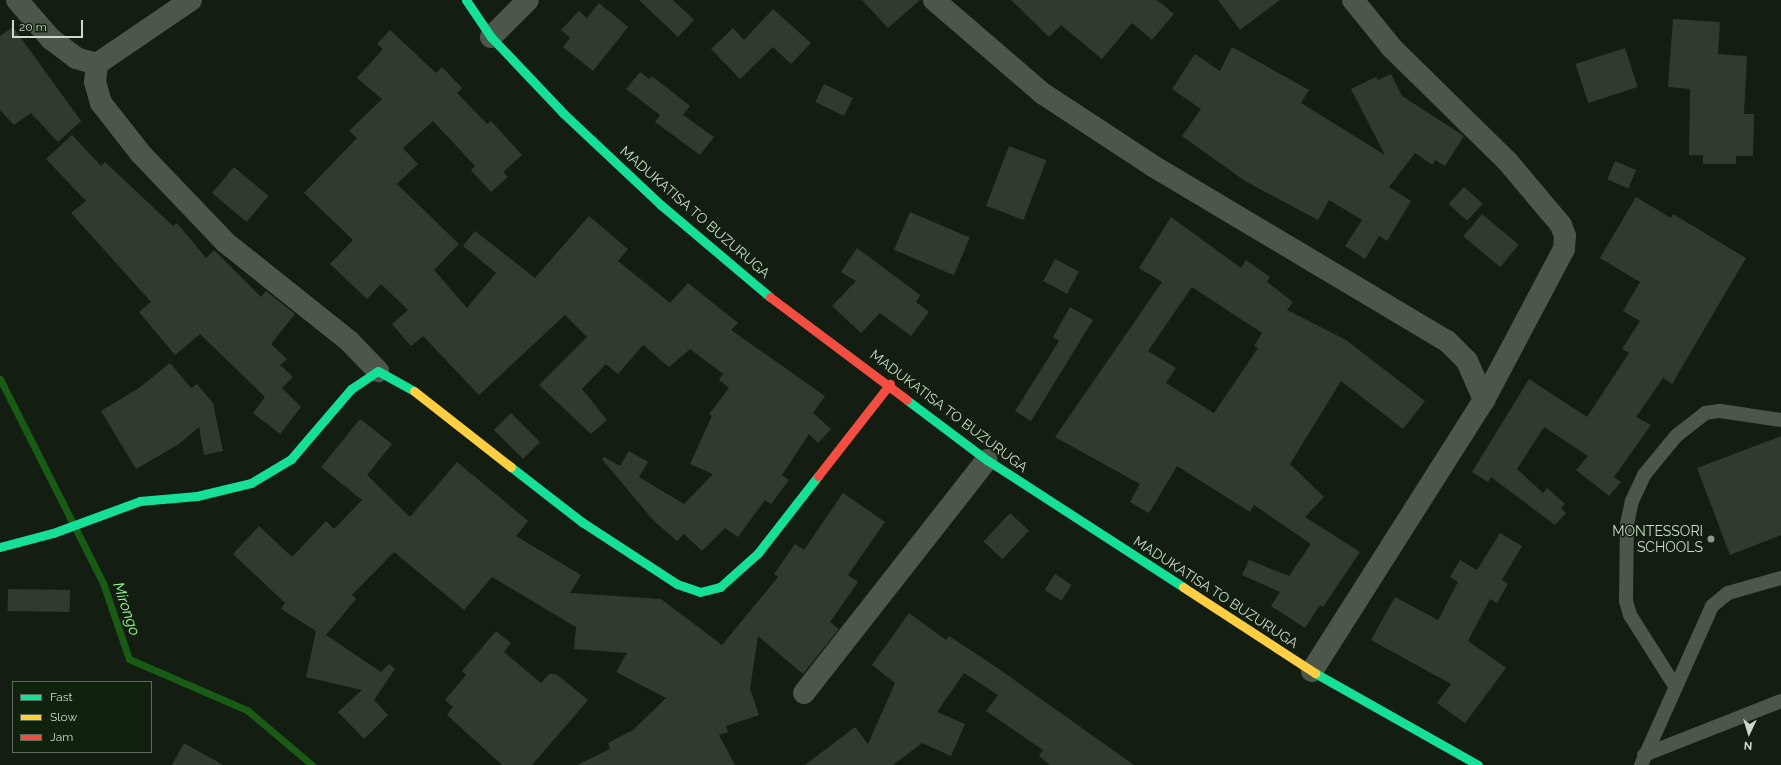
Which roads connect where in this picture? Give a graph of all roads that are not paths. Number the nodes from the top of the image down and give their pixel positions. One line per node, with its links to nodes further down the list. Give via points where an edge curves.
1 (17, 0): 8 (street, via 51,39 76,58)
2 (190, 0): 8 (street)
3 (466, 0): 7 (main road, MADUKATISA TO BUZURUGA)
4 (528, 0): 7 (street)
5 (934, 0): 11 (street, via 1042,93 1153,166 1446,341 1467,361)
6 (1353, 0): 11 (street, via 1392,48 1508,162 1562,225 1564,249)
7 (491, 37): 10 (main road, MADUKATISA TO BUZURUGA, via 563,113 661,205 757,287)
8 (98, 64): 9 (street, via 95,82 101,103 141,154 225,242 349,341)
9 (378, 371): 10 (main road, via 417,393 512,471 582,522 678,584 700,592 720,587 758,552); 14 (main road, via 351,389 292,459 251,483 197,496 140,501 53,533)
10 (890, 384): 13 (main road, MADUKATISA TO BUZURUGA)
11 (1484, 400): 16 (street)
12 (1781, 420): 17 (lane, via 1720,410 1705,413 1676,436 1644,475 1632,501 1627,530 1626,600 1630,615)
13 (987, 460): 16 (main road, MADUKATISA TO BUZURUGA); 18 (street)
14 (0, 547)
15 (1781, 578): 17 (lane, via 1728,593 1715,602)
16 (1312, 671): 21 (main road, MADUKATISA TO BUZURUGA)
17 (1675, 686): 20 (lane)
18 (804, 693)
19 (1781, 701): 20 (lane)
20 (1643, 760)
21 (1478, 765)

